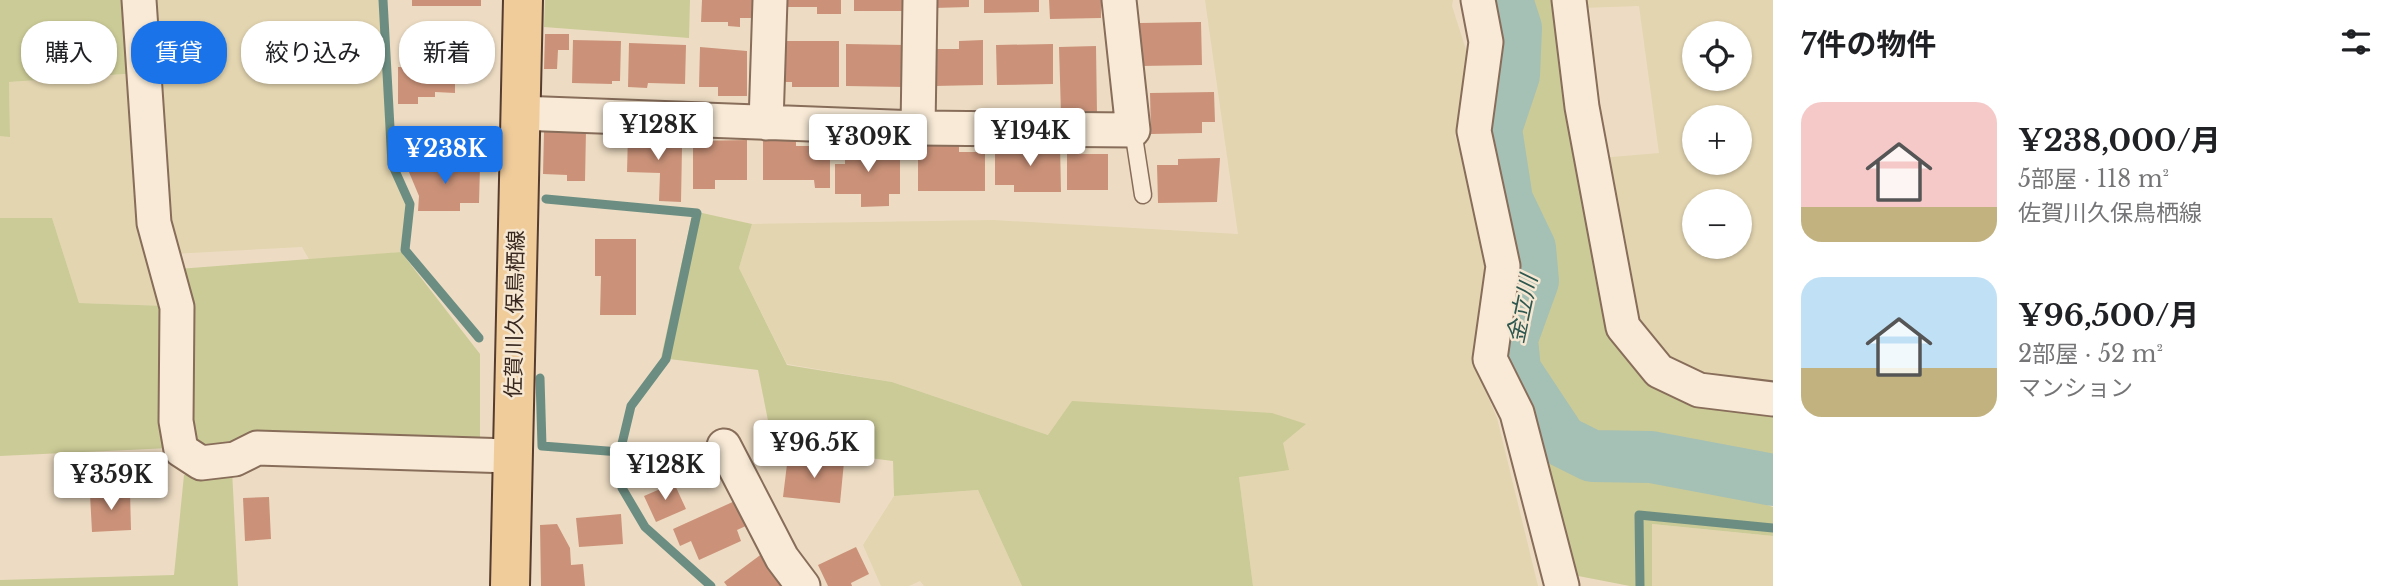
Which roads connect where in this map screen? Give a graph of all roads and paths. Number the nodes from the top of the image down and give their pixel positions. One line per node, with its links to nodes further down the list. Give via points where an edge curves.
1 (139, 0): 15 (street, via 154,223 177,307 176,421 181,450 201,463 235,459 257,448)
2 (523, 0): 8 (main road, 佐賀川久保鳥栖線)
3 (770, 0): 9 (street)
4 (920, 0): 10 (street)
5 (1119, 0): 11 (street)
6 (1478, 0): 18 (street, via 1486,42 1474,131 1503,266 1490,359 1517,413)
7 (1569, 0): 13 (street, via 1582,107 1623,327 1659,371 1689,386)
8 (519, 113): 9 (street); 15 (main road, 佐賀川久保鳥栖線)
9 (766, 123): 10 (street)
10 (918, 128): 11 (street)
11 (1133, 130): 12 (lane)
12 (1143, 195)
13 (1773, 399)
14 (724, 446): 17 (street, via 782,558)
15 (512, 456): 16 (main road, 佐賀川久保鳥栖線)
16 (510, 586)
17 (803, 586)
18 (1562, 586)

